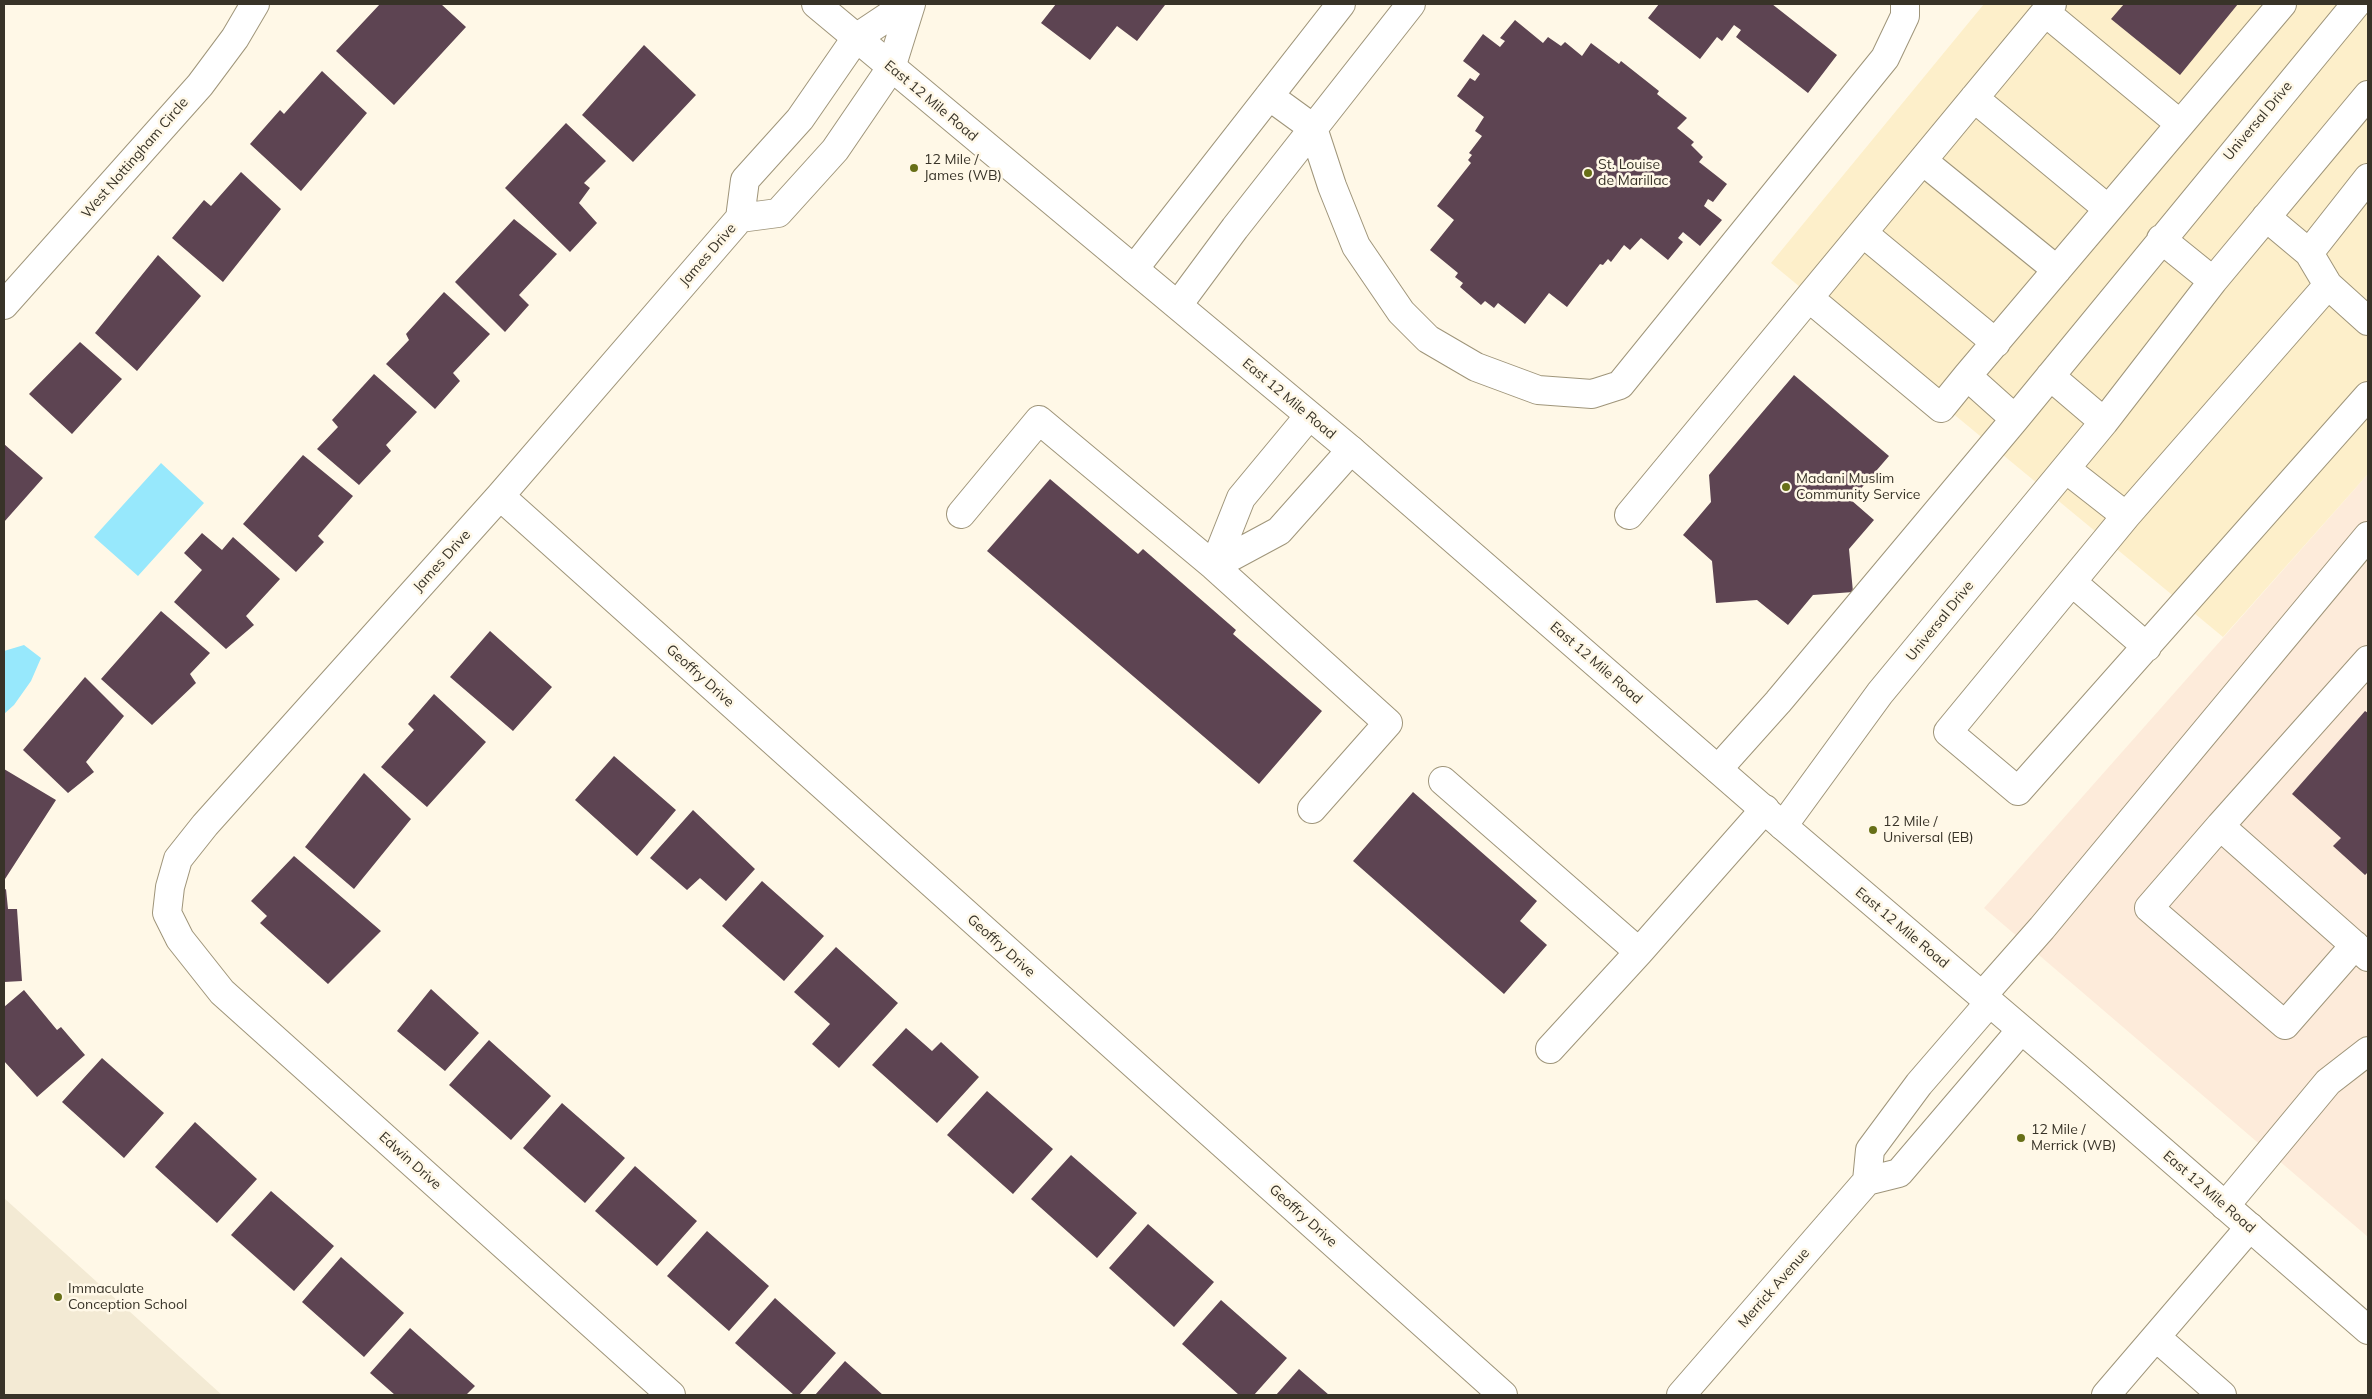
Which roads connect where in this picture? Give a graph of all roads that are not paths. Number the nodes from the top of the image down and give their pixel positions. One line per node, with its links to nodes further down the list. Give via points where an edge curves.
1 (256, 4): 30 (street, West Nottingham Circle, via 200,85)
2 (816, 4): 10 (street, East 12 Mile Road)
3 (909, 4): 10 (street, James Drive); 11 (street, James Drive)
4 (1341, 4): 13 (street)
5 (1411, 4): 16 (street)
6 (1905, 4): 16 (street, via 1905,16 1885,58 1620,385 1592,394 1538,390 1476,367 1428,339 1401,312 1356,246)
7 (2282, 4): 15 (street)
8 (2356, 4): 23 (street, Universal Drive)
9 (2048, 8): 14 (street); 15 (street)
10 (856, 38): 11 (street, East 12 Mile Road); 21 (street, James Drive, via 800,119 745,180)
11 (891, 68): 21 (street, James Drive, via 835,150 778,213); 25 (street, East 12 Mile Road)
12 (2368, 95): 20 (street, Universal Drive)
13 (1269, 96): 16 (street); 25 (street)
14 (1974, 98): 17 (street); 19 (street)
15 (2180, 124): 19 (street)
16 (1313, 128): 31 (street)
17 (1923, 161): 22 (street); 26 (street)
18 (2368, 178): 24 (street)
19 (2108, 209): 26 (street)
20 (2266, 217): 24 (street); 27 (street, Universal Drive)
21 (740, 218): 42 (street, James Drive)
22 (1863, 233): 29 (street); 33 (street)
23 (2161, 239): 27 (street); 35 (street, Universal Drive)
24 (2309, 253): 28 (street)
25 (1134, 269): 31 (street, East 12 Mile Road)
26 (2057, 270): 33 (street)
27 (2213, 281): 39 (street, Universal Drive)
28 (2328, 285): 32 (street); 45 (street)
29 (1809, 298): 34 (street, via 1942,408); 44 (street)
30 (4, 305)
31 (1178, 305): 37 (street, East 12 Mile Road)
32 (2368, 321)
33 (1996, 343): 34 (street)
34 (1967, 376): 38 (street)
35 (2050, 376): 38 (street, Universal Drive); 39 (street)
36 (2368, 396): 49 (street)
37 (1309, 416): 40 (street, East 12 Mile Road); 47 (street, via 1241,498)
38 (2015, 419): 51 (street, Universal Drive)
39 (2104, 422): 41 (street, Universal Drive)
40 (1351, 450): 47 (street, via 1279,530); 51 (street, East 12 Mile Road)
41 (2066, 469): 45 (street); 54 (street, Universal Drive)
42 (500, 496): 56 (street, James Drive, via 178,859); 69 (street, Geoffry Drive)
43 (961, 514): 47 (street, via 1039,420)
44 (1629, 515)
45 (2126, 516): 48 (street)
46 (2368, 536): 59 (street, via 2042,928)
47 (1214, 566): 53 (street, via 1388,723)
48 (2072, 582): 49 (street); 49 (street, via 1948,732 2018,792)
49 (2147, 647)
50 (2368, 660): 55 (street)
51 (1718, 769): 54 (street, East 12 Mile Road)
52 (1443, 781): 58 (street)
53 (1312, 809)
54 (1774, 818): 58 (street, Universal Drive); 59 (street, East 12 Mile Road)
55 (2220, 826): 57 (street); 57 (street, via 2149,908 2285,1025)
56 (167, 913): 68 (street, Edwin Drive, via 180,940 222,992)
57 (2362, 951)
58 (1639, 952): 61 (street, Universal Drive)
59 (1986, 1000): 60 (street, East 12 Mile Road); 63 (street, via 1870,1150)
60 (2021, 1030): 63 (street, via 1900,1173); 64 (street, East 12 Mile Road)
61 (1550, 1050)
62 (2368, 1051): 64 (street, via 2328,1082)
63 (1867, 1181): 70 (street, Merrick Avenue)
64 (2225, 1206): 65 (street, East 12 Mile Road)
65 (2250, 1227): 66 (street, East 12 Mile Road); 67 (street)
66 (2368, 1330)
67 (2157, 1338): 71 (street); 72 (street)
68 (671, 1395)
69 (1502, 1395)
70 (1681, 1395)
71 (2106, 1395)
72 (2222, 1395)

